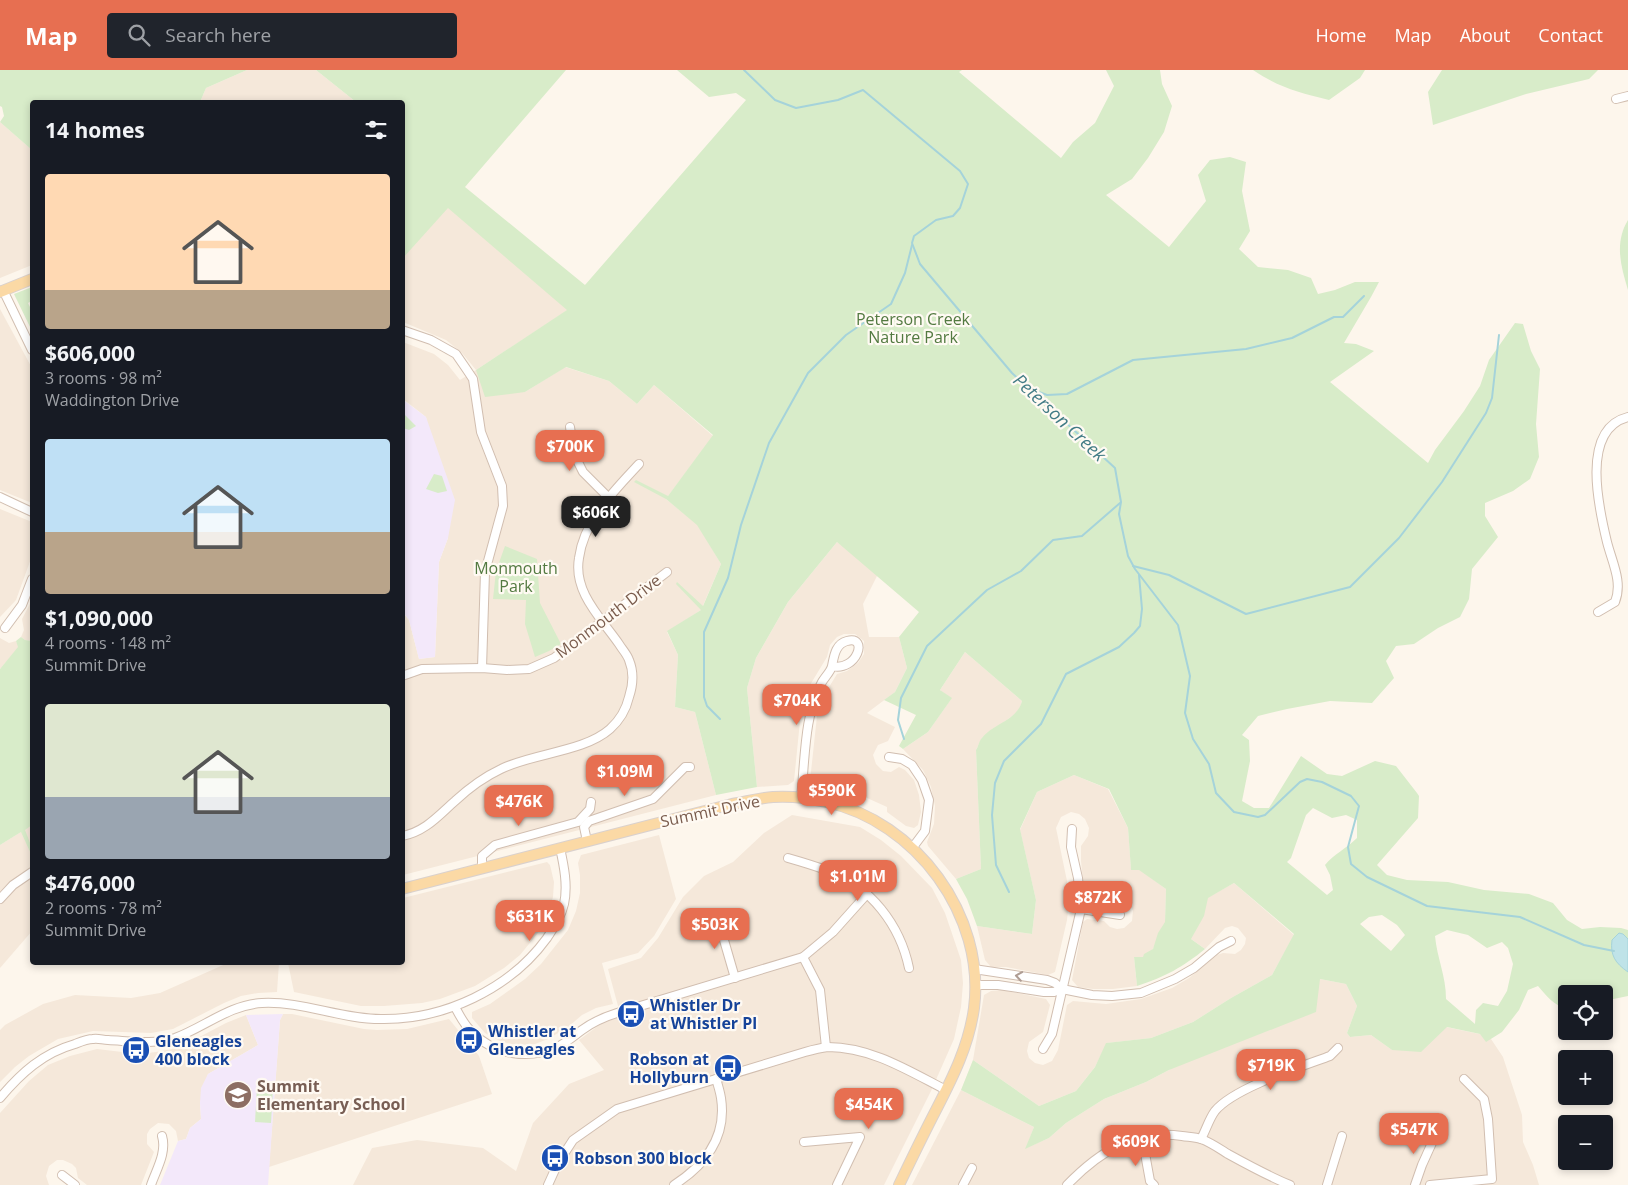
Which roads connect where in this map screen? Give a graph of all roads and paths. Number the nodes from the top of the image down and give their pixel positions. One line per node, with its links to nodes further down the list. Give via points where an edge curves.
1 (1628, 96): 2 (street)
2 (1616, 98)
3 (30, 280): 4 (main road)
4 (2, 291): 6 (street)
5 (405, 331): 19 (street, via 431,340 456,354 473,379 481,432 502,486 503,506 485,572)
6 (30, 346)
7 (1628, 418): 15 (street, via 1608,430 1596,460 1601,517 1618,589 1616,602)
8 (570, 427): 11 (street, via 574,454 583,472)
9 (638, 464): 11 (street)
10 (0, 497): 12 (street)
11 (608, 497): 16 (street, via 583,537 578,560 579,578 587,601)
12 (30, 511)
13 (667, 572): 16 (street, Monmouth Drive)
14 (30, 584): 17 (street, via 22,605)
15 (1598, 612)
16 (603, 622): 19 (street, Monmouth Drive, via 554,658 529,669); 26 (street, via 629,659 633,673 632,688 623,714 610,730 587,742 509,765 484,777 435,821)
17 (5, 628)
18 (832, 666): 23 (street, via 816,692 810,710)
19 (482, 668): 20 (street, Monmouth Drive, via 419,669)
20 (405, 675)
21 (889, 757): 28 (street, via 912,765 929,800 925,830)
22 (690, 767): 27 (street, via 685,767 653,799 589,821 584,827)
23 (801, 798): 27 (main road, Summit Drive, via 773,797 732,804); 28 (main road, Summit Drive, via 864,814)
24 (591, 802): 31 (street, via 590,809 578,822 495,845 482,856)
25 (1072, 830): 36 (street, via 1071,847)
26 (405, 836)
27 (587, 841): 29 (main road, Summit Drive)
28 (913, 847): 42 (main road, Summit Drive, via 935,873 958,913)
29 (560, 848): 31 (main road, Summit Drive); 46 (street, via 565,874 564,903 556,925 524,965 483,993)
30 (788, 858): 34 (street, via 830,871)
31 (482, 868): 33 (main road, Summit Drive)
32 (30, 873): 35 (street)
33 (405, 888)
34 (867, 894): 40 (street, via 833,932); 41 (street, via 893,926)
35 (0, 899)
36 (1080, 909): 37 (street); 45 (street)
37 (1120, 915)
38 (717, 916): 43 (street)
39 (1231, 941): 45 (street, via 1175,980 1141,993 1092,995)
40 (803, 957): 43 (street); 47 (street, via 820,990)
41 (909, 968)
42 (974, 969): 44 (main road, Summit Drive); 45 (street, one-way to 42, via 1047,980)
43 (734, 978): 46 (street, via 616,1013 559,1046 533,1054 519,1055 484,1042 472,1033)
44 (975, 984): 45 (street, via 1044,992); 52 (main road, Summit Drive, via 966,1041 959,1065)
45 (1062, 989): 49 (street, via 1052,1034)
46 (455, 1007): 53 (street, via 418,1016 362,1019 279,1002 246,1005 175,1038 150,1042 92,1039 61,1048 35,1062 14,1080)
47 (826, 1047): 50 (street); 52 (street, via 866,1052)
48 (1338, 1048): 58 (street, via 1330,1056 1248,1088 1231,1098 1215,1111)
49 (1043, 1049)
50 (716, 1079): 65 (street, via 617,1109 573,1140); 66 (street, via 721,1098 721,1123 711,1152 691,1174)
51 (1464, 1079): 76 (street, via 1484,1099 1492,1179)
52 (946, 1090): 68 (main road, Summit Drive)
53 (0, 1098)
54 (1436, 1134): 75 (street)
55 (162, 1136): 64 (street, via 162,1155)
56 (1342, 1136): 74 (street)
57 (1142, 1137): 58 (street, via 1167,1134); 70 (street, via 1119,1144 1099,1156); 71 (street, via 1150,1181)
58 (1201, 1139): 62 (street)
59 (804, 1142): 67 (street, via 860,1137)
60 (972, 1168): 69 (street)
61 (62, 1175): 63 (street)
62 (1270, 1176): 72 (street); 73 (street)
63 (75, 1185)
64 (151, 1185)
65 (548, 1185)
66 (674, 1185)
67 (837, 1185)
68 (898, 1185)
69 (963, 1185)
70 (1067, 1185)
71 (1154, 1185)
72 (1268, 1185)
73 (1290, 1185)
74 (1327, 1185)
75 (1415, 1185)
76 (1430, 1185)

